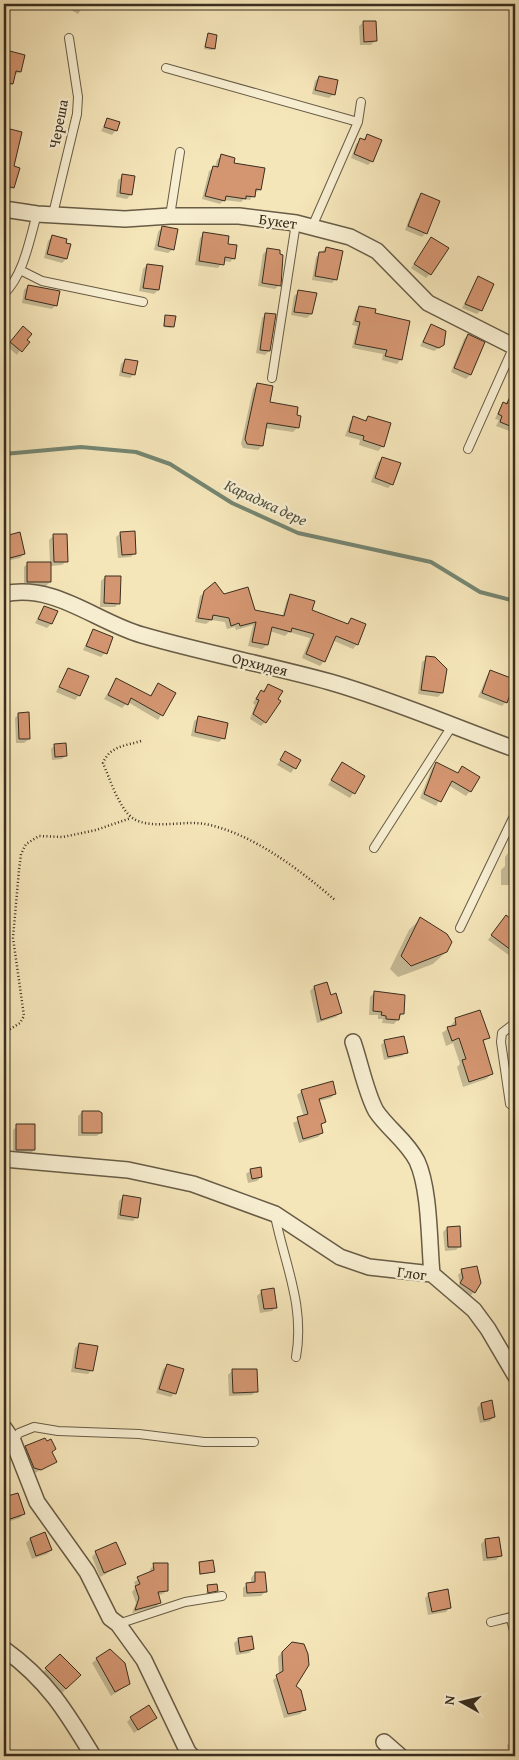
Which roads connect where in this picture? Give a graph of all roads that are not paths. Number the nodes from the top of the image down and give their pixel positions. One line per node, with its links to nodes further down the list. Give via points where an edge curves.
1 (69, 38): 8 (lane, Череша, via 78,97 77,114)
2 (166, 68): 4 (lane)
3 (361, 102): 4 (lane)
4 (358, 122): 11 (lane)
5 (180, 152): 9 (lane)
6 (4, 209): 7 (street, Букет)
7 (37, 214): 8 (street, Букет); 12 (lane)
8 (53, 214): 9 (street, Букет, via 125,219)
9 (170, 216): 10 (street, Букет, via 239,216)
10 (296, 223): 11 (street, Букет); 16 (lane)
11 (312, 226): 15 (street, Букет, via 350,236 377,251 428,303)
12 (20, 270): 13 (lane); 14 (lane, via 42,280)
13 (4, 294)
14 (144, 302)
15 (514, 346): 17 (lane)
16 (272, 378)
17 (468, 449)
18 (4, 594): 19 (street, Орхидея, via 39,592 141,635 331,682)
19 (452, 726): 20 (street, Орхидея); 22 (lane)
20 (515, 749)
21 (515, 814): 23 (lane)
22 (374, 848)
23 (460, 928)
24 (515, 1023): 26 (lane, via 502,1033 500,1042)
25 (353, 1042): 29 (street, via 375,1108 418,1162 425,1189)
26 (510, 1104)
27 (4, 1159): 28 (street, Глог, via 128,1170 193,1184)
28 (275, 1214): 29 (street, Глог, via 340,1258 369,1267); 30 (lane, via 299,1318)
29 (432, 1274): 31 (street, Глог, via 474,1310)
30 (296, 1357)
31 (515, 1375)
32 (4, 1428): 33 (street)
33 (13, 1442): 34 (lane, via 19,1433 34,1427 204,1442); 38 (street, via 37,1502 87,1572 110,1618)
34 (254, 1442)
35 (222, 1596): 38 (lane, via 185,1602)
36 (513, 1617): 37 (lane); 39 (lane)
37 (491, 1622)
38 (118, 1624): 43 (street, via 144,1660)
39 (515, 1635)
40 (4, 1649): 42 (street, via 44,1683)
41 (384, 1742): 44 (street)
42 (92, 1756)
43 (192, 1756)
44 (400, 1756)

